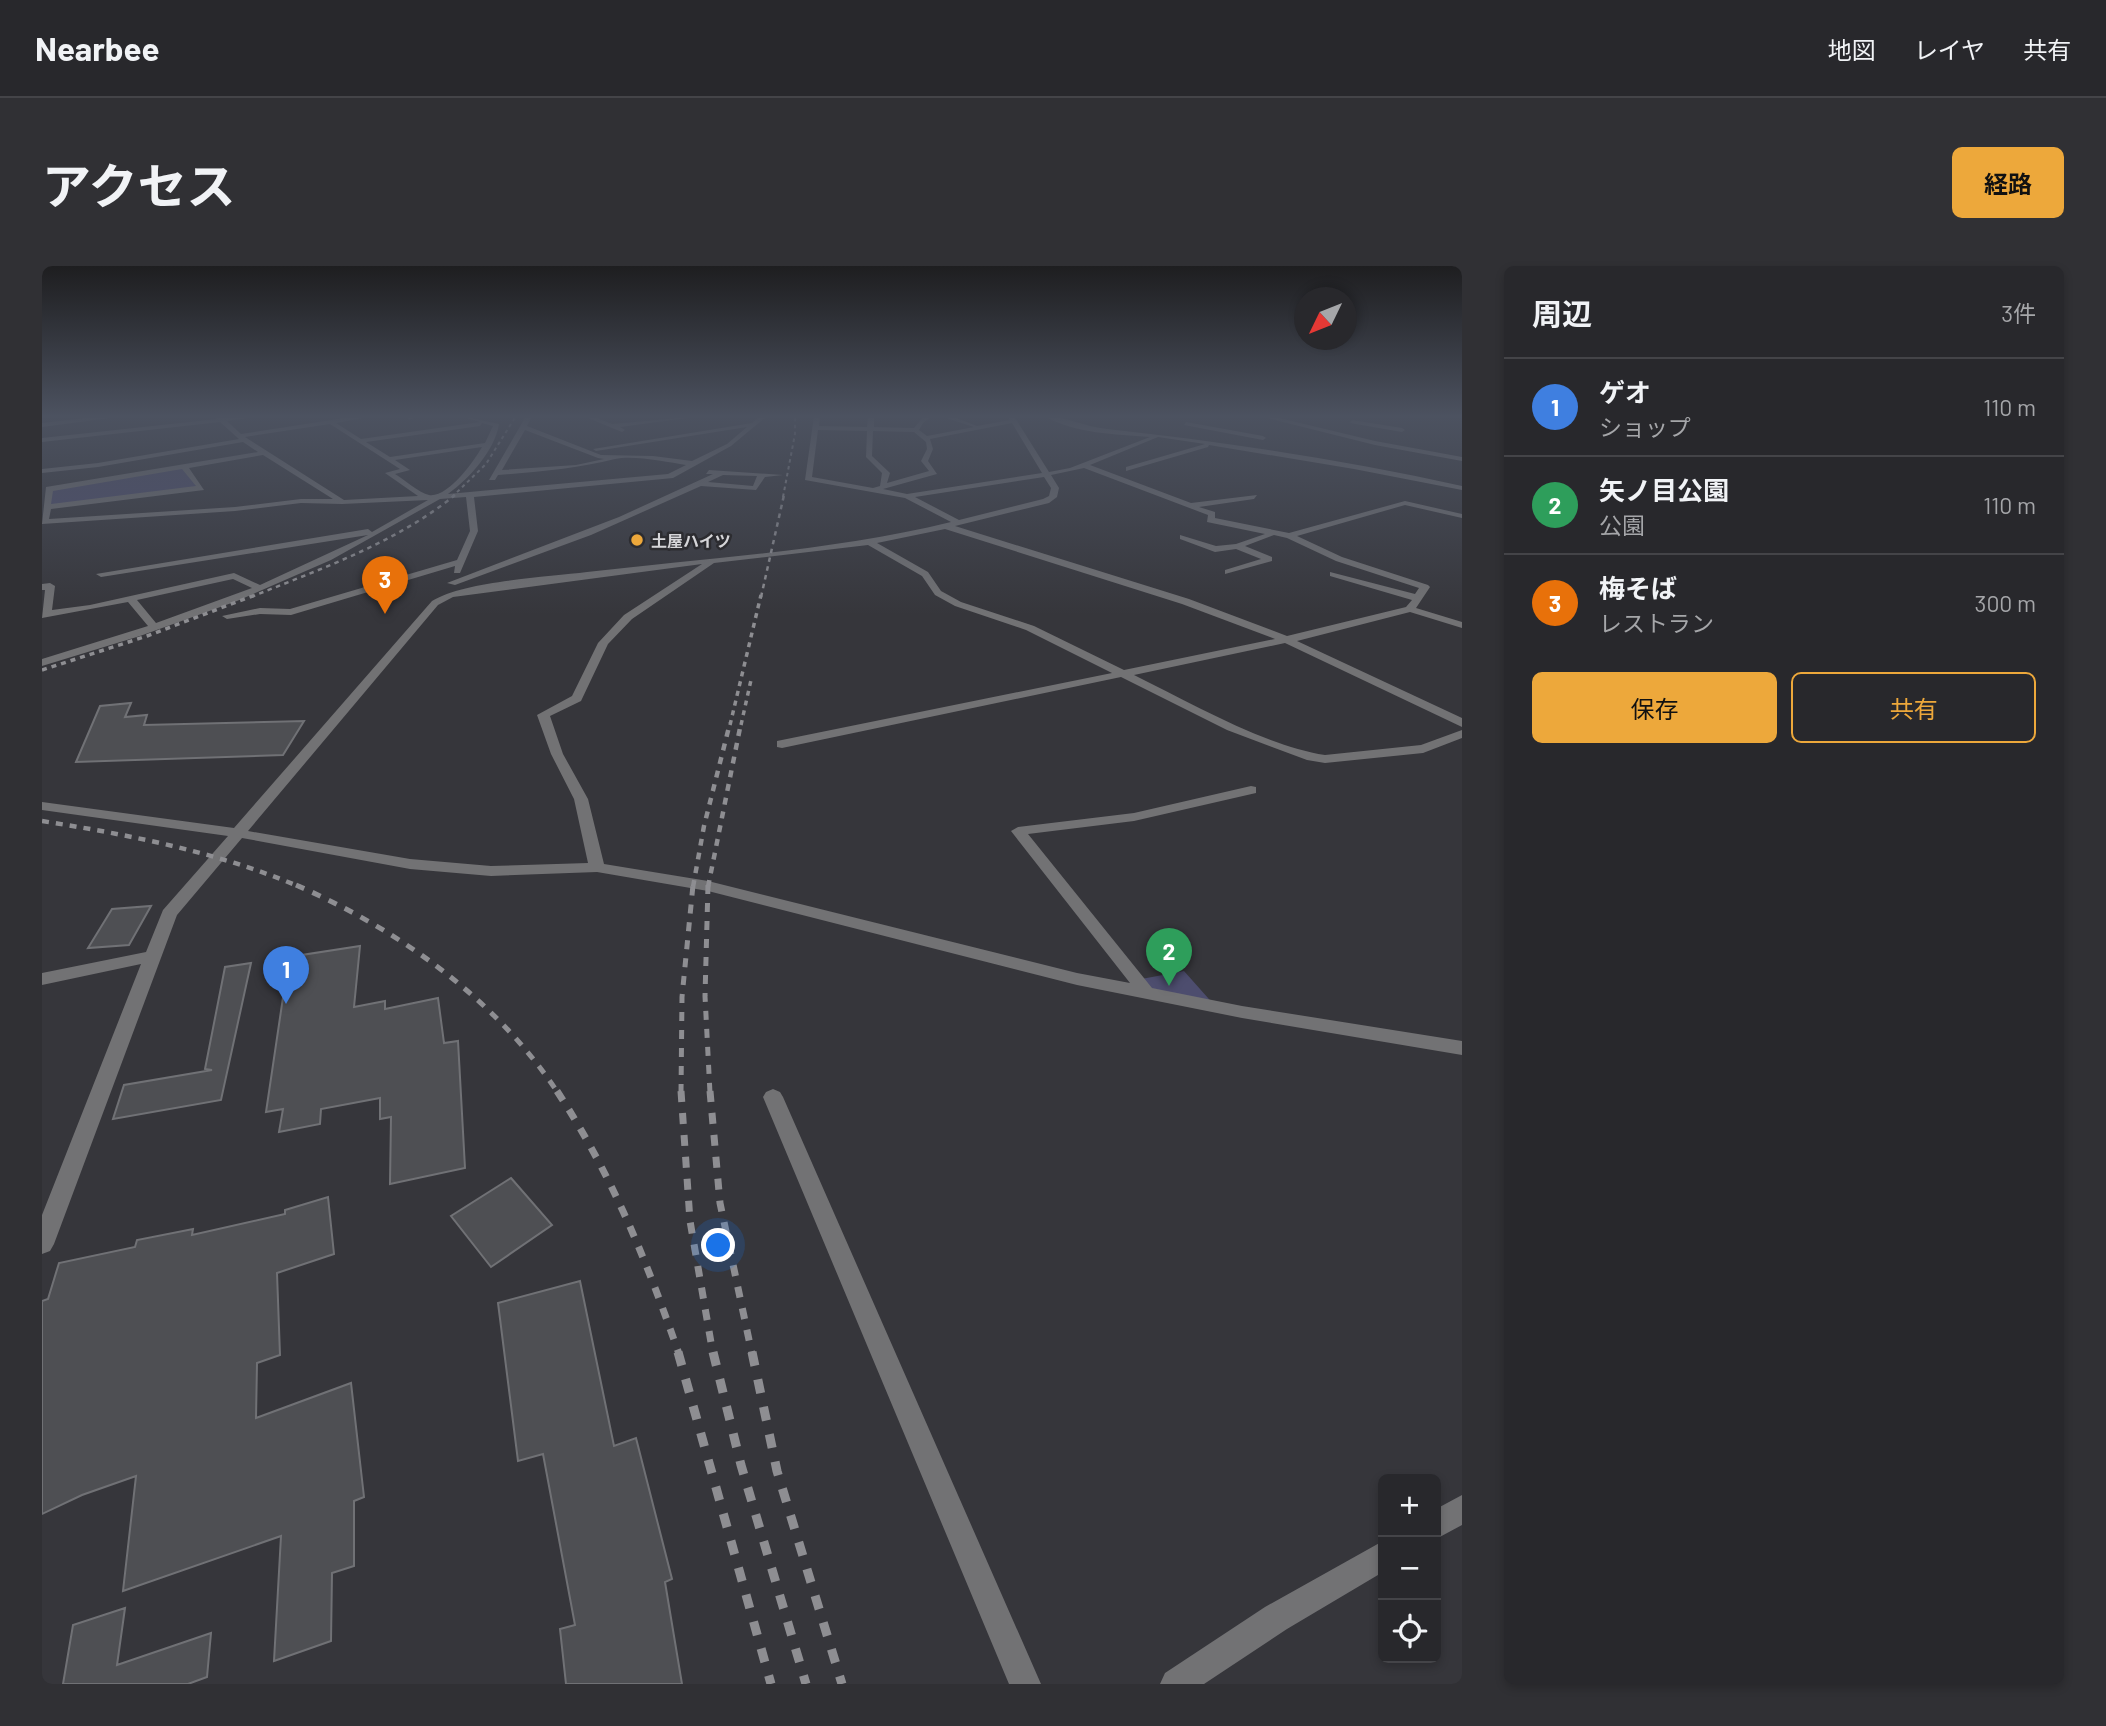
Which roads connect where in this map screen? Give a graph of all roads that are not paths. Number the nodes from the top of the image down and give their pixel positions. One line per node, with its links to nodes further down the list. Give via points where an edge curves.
1 (92, 482): 28 (street, via 49,489)
2 (196, 482): 28 (street, via 201,488)
3 (310, 482): 26 (street)
4 (403, 482): 22 (street)
5 (456, 482): 20 (street)
6 (485, 482): 21 (street)
7 (605, 482): 21 (street)
8 (703, 482): 17 (street)
9 (758, 482): 17 (street, via 755,488)
10 (838, 482): 18 (street)
11 (882, 482): 18 (street)
12 (899, 482): 18 (street)
13 (994, 482): 23 (street)
14 (1051, 482): 32 (street, via 1053,497)
15 (1130, 482): 27 (street)
16 (1437, 482): 19 (street)
17 (699, 484): 47 (street)
18 (880, 488): 23 (street)
19 (1462, 488)
20 (440, 495): 21 (street); 22 (street); 34 (street)
21 (470, 495): 41 (street, via 474,531)
22 (425, 496): 26 (street)
23 (907, 496): 32 (street)
24 (1254, 497): 27 (street)
25 (1452, 501): 29 (street)
26 (342, 502): 31 (street, via 301,501)
27 (1193, 505): 35 (street, via 1212,514 1210,520)
28 (47, 507): 31 (street)
29 (1434, 509): 30 (street); 36 (street, via 1405,503)
30 (1462, 516)
31 (43, 522)
32 (958, 523): 33 (street)
33 (946, 526): 38 (street); 55 (street, via 1155,591)
34 (386, 530): 43 (street); 46 (street)
35 (1273, 534): 36 (street); 39 (street)
36 (1289, 536): 49 (street, via 1339,559 1425,587)
37 (1183, 537): 39 (street, via 1215,549)
38 (869, 542): 40 (street); 57 (street, via 925,574 934,590 948,599 1030,628)
39 (1237, 546): 42 (street, via 1269,559)
40 (714, 560): 47 (street); 64 (street, via 628,617 603,643 577,698 543,715 556,754 581,799)
41 (462, 561): 47 (street); 52 (street, via 291,612)
42 (1228, 572)
43 (101, 574)
44 (1333, 575): 49 (street)
45 (42, 587): 51 (street, via 50,586)
46 (258, 587): 48 (street, via 234,576); 54 (street)
47 (451, 588): 63 (street)
48 (130, 598): 51 (street); 54 (street)
49 (1417, 598): 50 (street)
50 (1410, 609): 53 (street); 55 (street)
51 (44, 615)
52 (227, 615)
53 (1462, 625)
54 (154, 627): 56 (street)
55 (1286, 640): 57 (street); 58 (street)
56 (42, 663)
57 (1119, 674): 59 (street, via 1231,727 1317,758 1423,749); 60 (street)
58 (1462, 723)
59 (1462, 734)
60 (782, 744)
61 (1251, 790): 68 (street, via 1134,817 1018,831)
62 (42, 806): 63 (street)
63 (237, 832): 64 (street, via 410,864 491,871); 65 (street, via 169,914)
64 (597, 867): 68 (street, via 708,886 1077,979)
65 (153, 956): 66 (street); 72 (street)
66 (62, 975): 67 (street); 69 (street)
67 (42, 979)
68 (1146, 992): 70 (street)
69 (42, 995)
70 (1462, 1048)
71 (773, 1097): 76 (street)
72 (42, 1244)
73 (1462, 1509): 74 (street)
74 (1441, 1522)
75 (1378, 1559): 77 (street)
76 (1025, 1684)
77 (1176, 1684)

